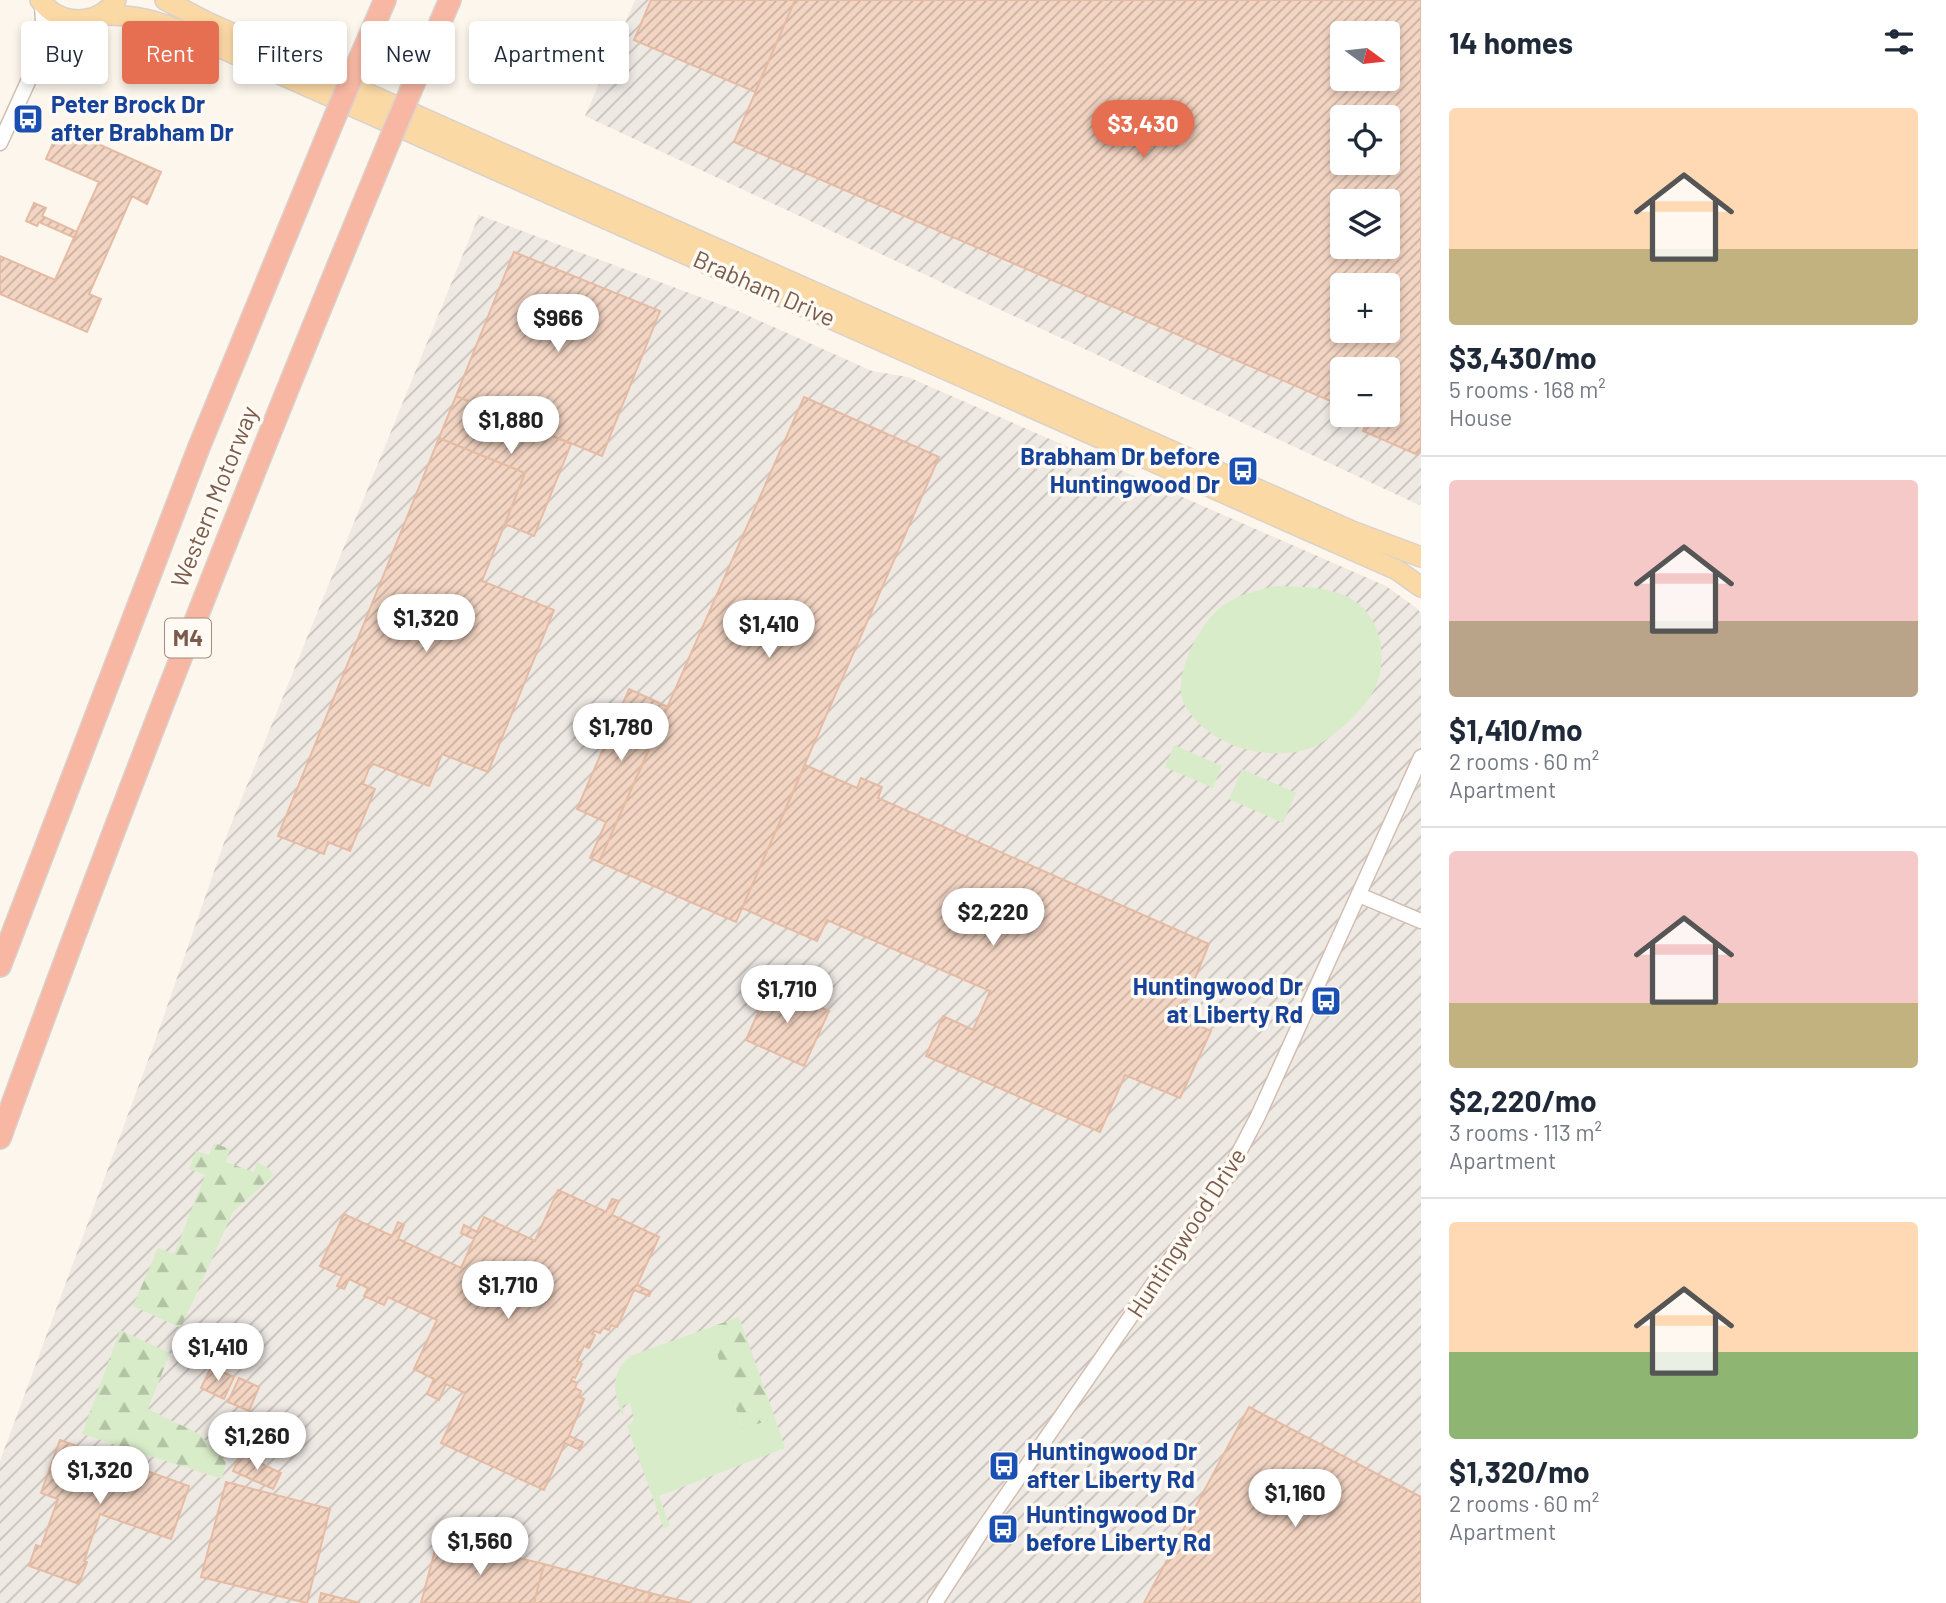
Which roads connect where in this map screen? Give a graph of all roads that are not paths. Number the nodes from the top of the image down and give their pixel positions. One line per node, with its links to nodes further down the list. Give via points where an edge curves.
1 (116, 0): 6 (main road)
2 (164, 0): 11 (main road, Brabham Drive, via 1352,531)
3 (385, 0): 16 (highway, Western Motorway / M4, bridge, via 190,471)
4 (450, 0): 17 (highway, Western Motorway / M4, bridge, via 271,427)
5 (41, 2): 7 (street); 8 (main road, via 60,17)
6 (100, 15): 8 (main road); 12 (main road, Brabham Drive, via 154,19 189,34 1386,566)
7 (43, 21)
8 (81, 21)
9 (27, 84): 10 (street)
10 (0, 143)
11 (1421, 557)
12 (1421, 587)
13 (1421, 757): 14 (street, Huntingwood Drive)
14 (1359, 894): 15 (street); 18 (street, Huntingwood Drive, via 1222,1185)
15 (1421, 921)
16 (0, 966)
17 (0, 1138)
18 (935, 1603)

